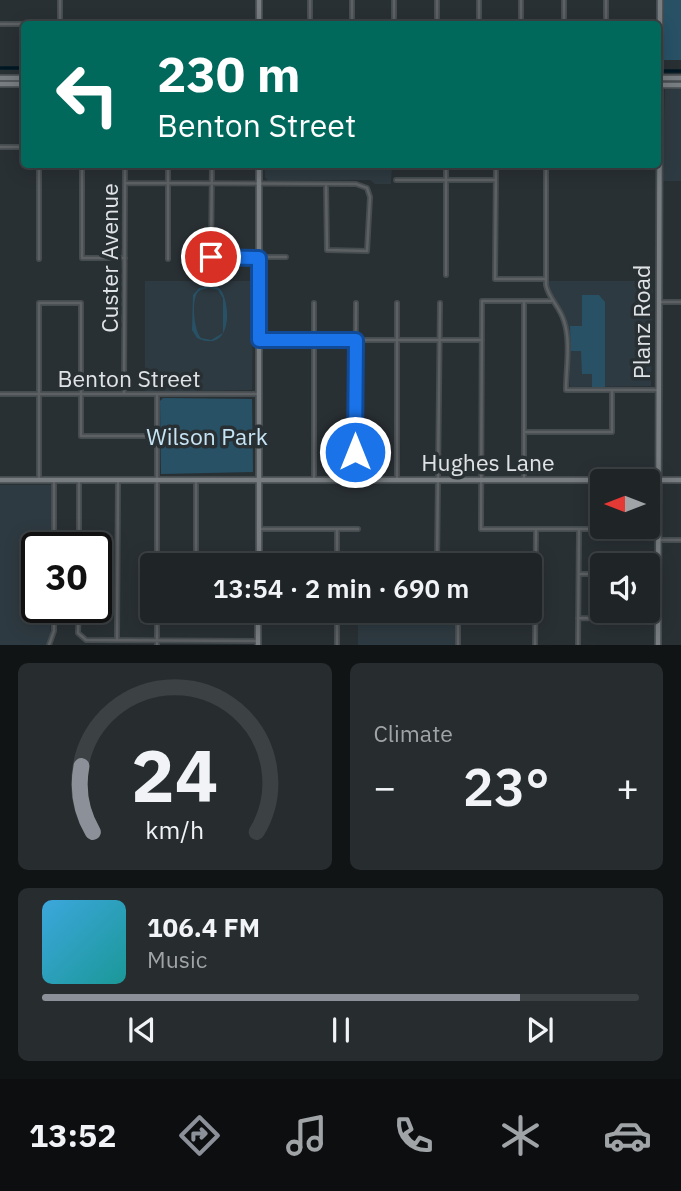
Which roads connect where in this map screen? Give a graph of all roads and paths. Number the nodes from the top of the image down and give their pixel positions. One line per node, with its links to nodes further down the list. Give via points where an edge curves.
1 (60, 0): 12 (street)
2 (259, 0): 13 (street)
3 (310, 0): 14 (street)
4 (352, 0): 15 (street)
5 (394, 0): 16 (street)
6 (437, 0): 17 (street)
7 (479, 0): 18 (street)
8 (522, 0): 19 (street)
9 (564, 0): 20 (street)
10 (606, 0): 21 (street)
11 (660, 0): 22 (street, Planz Road)
12 (60, 21)
13 (260, 21)
14 (310, 21)
15 (352, 21)
16 (394, 21)
17 (437, 21)
18 (479, 21)
19 (522, 21)
20 (564, 21)
21 (606, 21)
22 (660, 21)
23 (0, 24): 24 (street)
24 (21, 24)
25 (661, 77): 28 (street)
26 (0, 78): 27 (street)
27 (21, 78)
28 (681, 78)
29 (21, 84): 30 (street)
30 (0, 85)
31 (661, 85): 32 (street)
32 (681, 85)
33 (0, 147): 34 (street)
34 (21, 147)
35 (39, 168): 56 (street)
36 (82, 168): 54 (street, via 82,258)
37 (125, 168): 48 (street, Custer Avenue)
38 (168, 168): 49 (street)
39 (212, 168): 50 (street)
40 (259, 168): 51 (street)
41 (446, 168): 46 (street)
42 (496, 168): 47 (street)
43 (546, 168): 59 (street)
44 (659, 168): 62 (street, Planz Road)
45 (396, 180): 46 (street)
46 (446, 180): 47 (street); 58 (street)
47 (496, 180): 59 (street, via 495,279)
48 (125, 183): 49 (street); 54 (street, Custer Avenue)
49 (168, 183): 50 (street); 57 (street)
50 (212, 183): 51 (street); 55 (street, via 211,257)
51 (259, 183): 52 (street); 55 (street)
52 (326, 184): 52 (street, via 367,188 369,250 330,252 326,247)
53 (286, 257): 55 (street)
54 (125, 258): 79 (street, Custer Avenue)
55 (259, 258): 68 (street)
56 (39, 259)
57 (168, 260)
58 (446, 275)
59 (545, 279): 61 (street)
60 (524, 301): 61 (street); 73 (street, via 482,301); 82 (street)
61 (551, 301): 74 (street, via 566,327 566,390)
62 (659, 302): 63 (street); 75 (street, Planz Road)
63 (681, 302)
64 (314, 303): 69 (street)
65 (356, 303): 70 (street)
66 (397, 303): 71 (street)
67 (440, 303): 72 (street)
68 (259, 340): 69 (street); 81 (street)
69 (314, 340): 70 (street); 93 (street)
70 (356, 340): 71 (street); 94 (street)
71 (397, 340): 72 (street); 95 (street)
72 (439, 340): 73 (street); 96 (street)
73 (482, 340): 97 (street)
74 (612, 390): 75 (street); 82 (street, via 612,432)
75 (658, 390): 84 (street, Planz Road)
76 (0, 394): 77 (street, Benton Street)
77 (39, 394): 78 (street, Benton Street); 78 (street, via 39,303 81,303); 86 (street)
78 (81, 394): 79 (street, Benton Street); 83 (street, via 81,436)
79 (124, 394): 80 (street, Benton Street)
80 (157, 394): 81 (street, Benton Street); 83 (street)
81 (259, 394): 92 (street)
82 (524, 432): 98 (street)
83 (157, 436): 90 (street)
84 (658, 469)
85 (0, 480): 86 (street, Hughes Lane)
86 (39, 480): 87 (street, Hughes Lane)
87 (54, 480): 88 (street, Hughes Lane); 108 (street)
88 (79, 480): 89 (street, Hughes Lane); 109 (street)
89 (118, 480): 90 (street, Hughes Lane); 129 (street)
90 (157, 480): 91 (street, Hughes Lane); 112 (street)
91 (196, 480): 92 (street, Hughes Lane); 113 (street)
92 (259, 480): 93 (street, Hughes Lane); 102 (street)
93 (314, 480): 94 (street, Hughes Lane)
94 (355, 480): 95 (street, Hughes Lane)
95 (397, 480): 96 (street, Hughes Lane)
96 (439, 480): 97 (street, Hughes Lane); 116 (street)
97 (481, 480): 98 (street, Hughes Lane); 105 (street, via 481,529)
98 (524, 480): 99 (street, Hughes Lane)
99 (590, 480)
100 (660, 480): 101 (street, Hughes Lane)
101 (681, 480)
102 (259, 529): 103 (street); 114 (street)
103 (337, 529): 104 (street); 115 (street)
104 (358, 529)
105 (536, 529): 106 (street); 117 (street)
106 (579, 529): 107 (street); 118 (street)
107 (590, 529)
108 (54, 532)
109 (79, 532)
110 (658, 540): 111 (street); 137 (street, Planz Road)
111 (681, 540)
112 (157, 553)
113 (196, 553)
114 (258, 553)
115 (337, 553)
116 (437, 553)
117 (536, 553)
118 (579, 574): 119 (street); 120 (street)
119 (590, 574)
120 (578, 618): 121 (street); 136 (street)
121 (590, 618)
122 (54, 623): 132 (street)
123 (78, 623): 129 (street, via 81,638)
124 (157, 623): 130 (street)
125 (258, 623): 131 (street)
126 (337, 623): 133 (street)
127 (458, 623): 134 (street)
128 (535, 623): 135 (street)
129 (117, 640): 130 (street)
130 (157, 643): 131 (street)
131 (258, 643)
132 (49, 645)
133 (337, 645)
134 (458, 645)
135 (535, 645)
136 (578, 645)
137 (658, 645)

